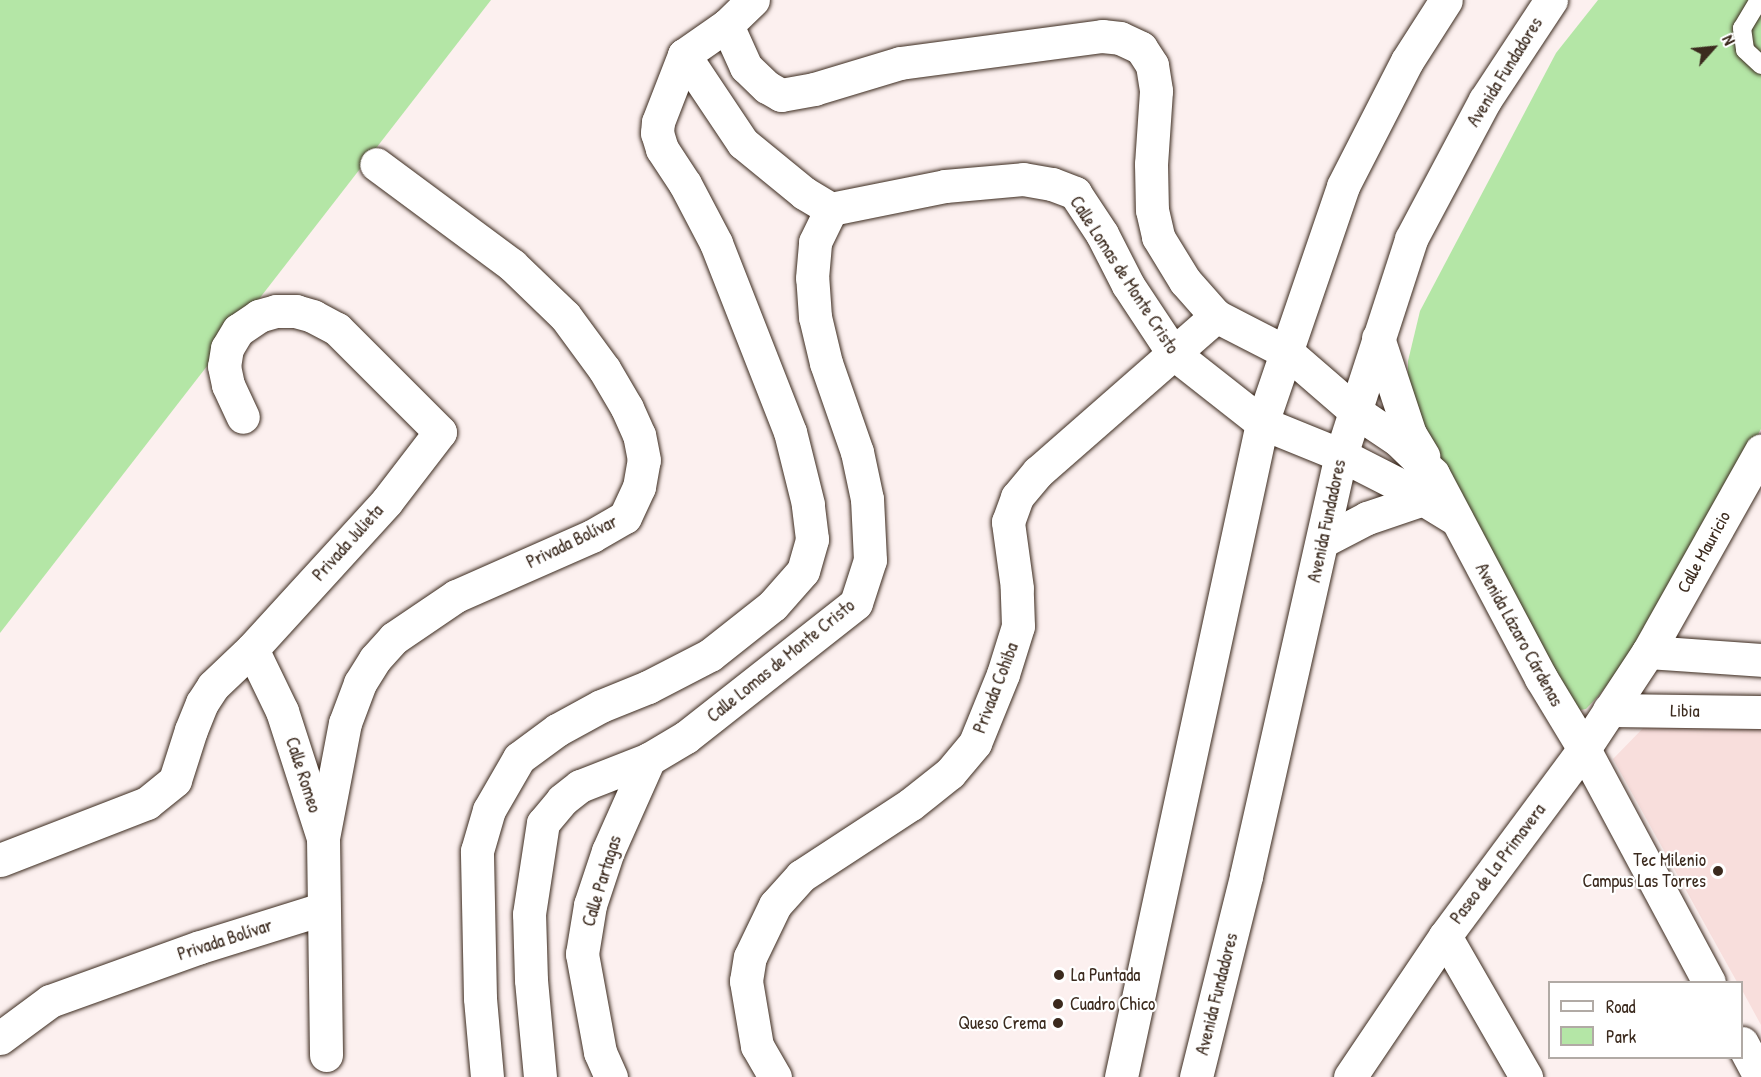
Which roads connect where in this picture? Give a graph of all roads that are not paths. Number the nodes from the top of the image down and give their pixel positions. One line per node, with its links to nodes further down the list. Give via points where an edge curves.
1 (753, 0): 5 (street)
2 (1446, 0): 13 (street, via 1407,61 1343,186)
3 (1551, 0): 11 (street, Avenida Fundadores, via 1485,100 1446,169 1411,239)
4 (1759, 0): 7 (lane, via 1742,28 1745,50)
5 (728, 25): 6 (street); 10 (street, via 746,67 781,95 900,63 1102,36 1120,38 1141,48 1152,65 1156,91 1151,176 1158,237 1185,282)
6 (684, 55): 9 (street, via 743,143 804,193); 36 (street, via 657,133 662,149 686,184 716,243 790,432 808,504 812,539 802,571 773,605 710,655 648,687 601,705 519,758 489,810 477,851 480,999)
7 (1761, 65)
8 (376, 164): 28 (street, Privada Bolívar, via 512,265 565,316 627,408 639,435 644,460 639,487 625,517 592,536 456,596 394,638 375,659 360,683 345,723)
9 (831, 209): 12 (street, Calle Lomas de Monte Cristo, via 945,186 1023,178 1075,193); 27 (street, Calle Lomas de Monte Cristo, via 815,242 812,278 815,317 826,363 857,452 867,500 870,560 856,603 694,731)
10 (1216, 316): 12 (street, Privada Cohiba); 13 (street)
11 (1378, 338): 14 (street, Avenida Fundadores); 19 (street)
12 (1173, 353): 16 (street, Calle Lomas de Monte Cristo); 39 (street, Privada Cohiba, via 1038,472 1017,497 1008,522 1018,626 975,742 950,773 911,804 801,876 775,905 750,957 746,981 757,1046)
13 (1288, 353): 14 (street, Avenida Lázaro Cárdenas); 16 (street)
14 (1355, 411): 18 (street, Avenida Fundadores); 19 (street, Avenida Lázaro Cárdenas, via 1398,440)
15 (243, 417): 21 (street, Privada Julieta, via 228,385 226,348 238,330 259,316 276,310 296,311 337,329 440,432 387,501)
16 (1262, 423): 18 (street, Calle Lomas de Monte Cristo); 40 (street)
17 (1761, 451): 22 (street, Calle Mauricio)
18 (1341, 455): 19 (street); 20 (street, Avenida Fundadores)
19 (1428, 486): 20 (street); 26 (street, Avenida Lázaro Cárdenas, via 1457,520 1540,678)
20 (1323, 541): 41 (street, Avenida Fundadores)
21 (252, 649): 28 (street, Calle Romeo, via 282,711); 29 (street, Privada Julieta, via 213,686 202,703 175,780 147,803)
22 (1648, 652): 23 (street); 24 (street, Paseo de La Primavera)
23 (1761, 660)
24 (1609, 710): 25 (street, Libia); 26 (street, Paseo de La Primavera)
25 (1761, 712)
26 (1584, 749): 31 (street, Paseo de La Primavera); 32 (street, Avenida Lázaro Cárdenas)
27 (649, 759): 37 (street, Calle Lomas de Monte Cristo, via 580,786 561,800 543,822 529,914); 38 (street, Calle Partagas, via 608,851 590,905 582,954 600,1052)
28 (323, 838): 30 (street, Calle Romeo)
29 (0, 860)
30 (322, 909): 33 (street, Privada Bolívar, via 200,947 50,1001); 35 (street)
31 (1445, 936): 42 (street, Paseo de La Primavera); 43 (street)
32 (1708, 981)
33 (0, 1038)
34 (1743, 1045): 44 (street)
35 (326, 1055)
36 (487, 1077)
37 (540, 1077)
38 (611, 1077)
39 (775, 1077)
40 (1121, 1077)
41 (1196, 1077)
42 (1350, 1077)
43 (1526, 1077)
44 (1760, 1077)

